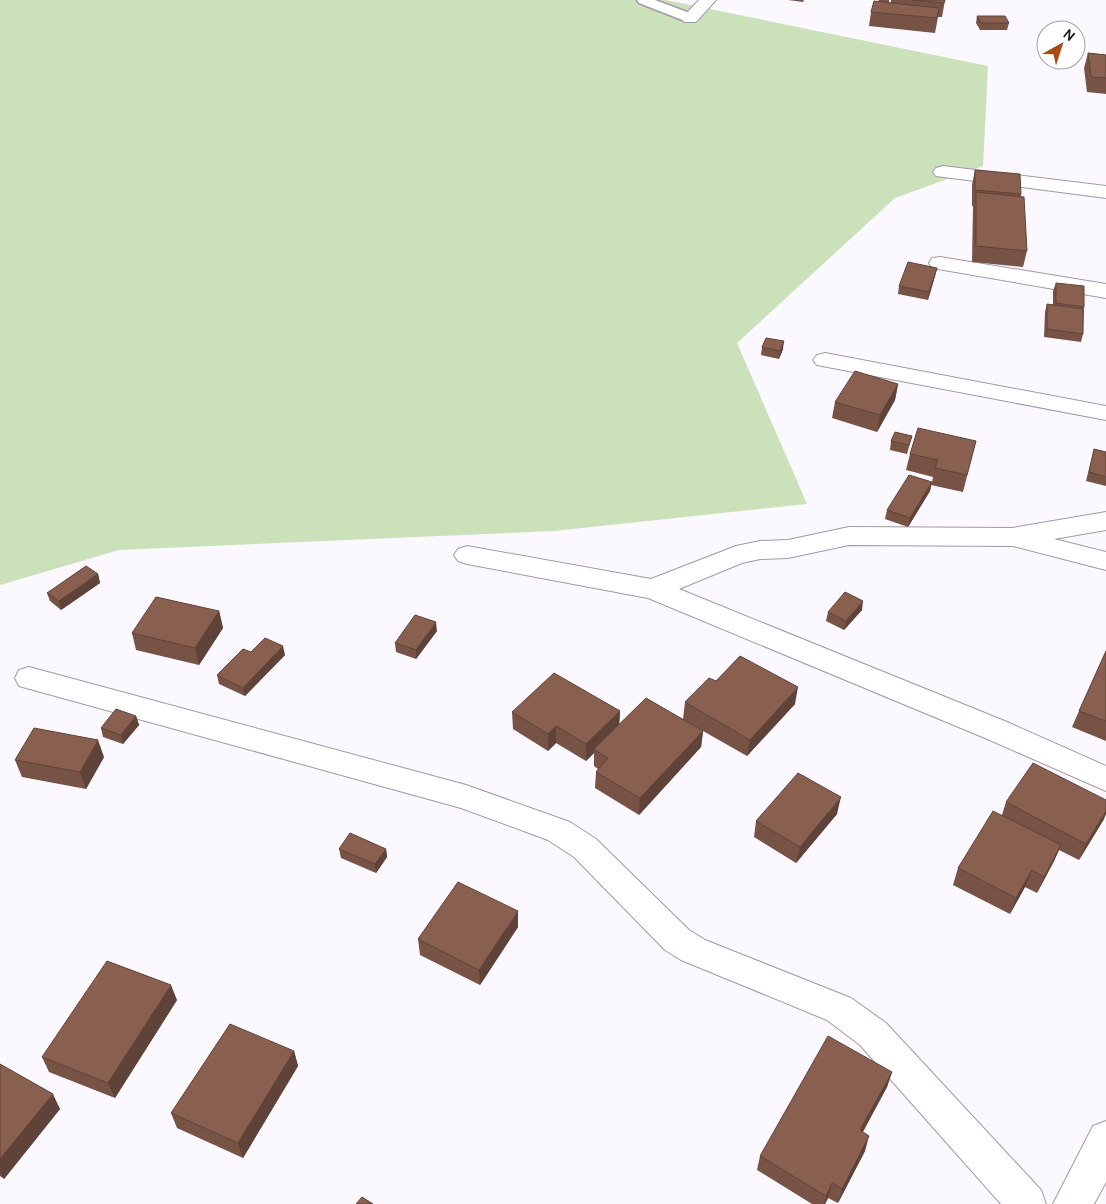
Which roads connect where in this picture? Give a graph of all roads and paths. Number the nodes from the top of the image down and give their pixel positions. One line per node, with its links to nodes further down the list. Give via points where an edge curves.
1 (643, 0): 3 (lane)
2 (708, 0): 3 (street)
3 (690, 18)
4 (943, 172): 5 (street)
5 (1106, 192)
6 (940, 264): 7 (street)
7 (1106, 291)
8 (826, 360): 9 (street)
9 (1106, 413)
10 (1106, 521): 11 (street)
11 (1012, 537): 13 (street); 14 (street, via 848,536 788,549 736,555)
12 (468, 555): 14 (street)
13 (1106, 561)
14 (653, 589): 16 (street, via 996,730)
15 (29, 678): 18 (street, via 466,796 559,831 585,848 677,940 693,950 839,1009 873,1034)
16 (1106, 779)
17 (1106, 1139): 19 (street)
18 (1027, 1204)
19 (1072, 1204)

